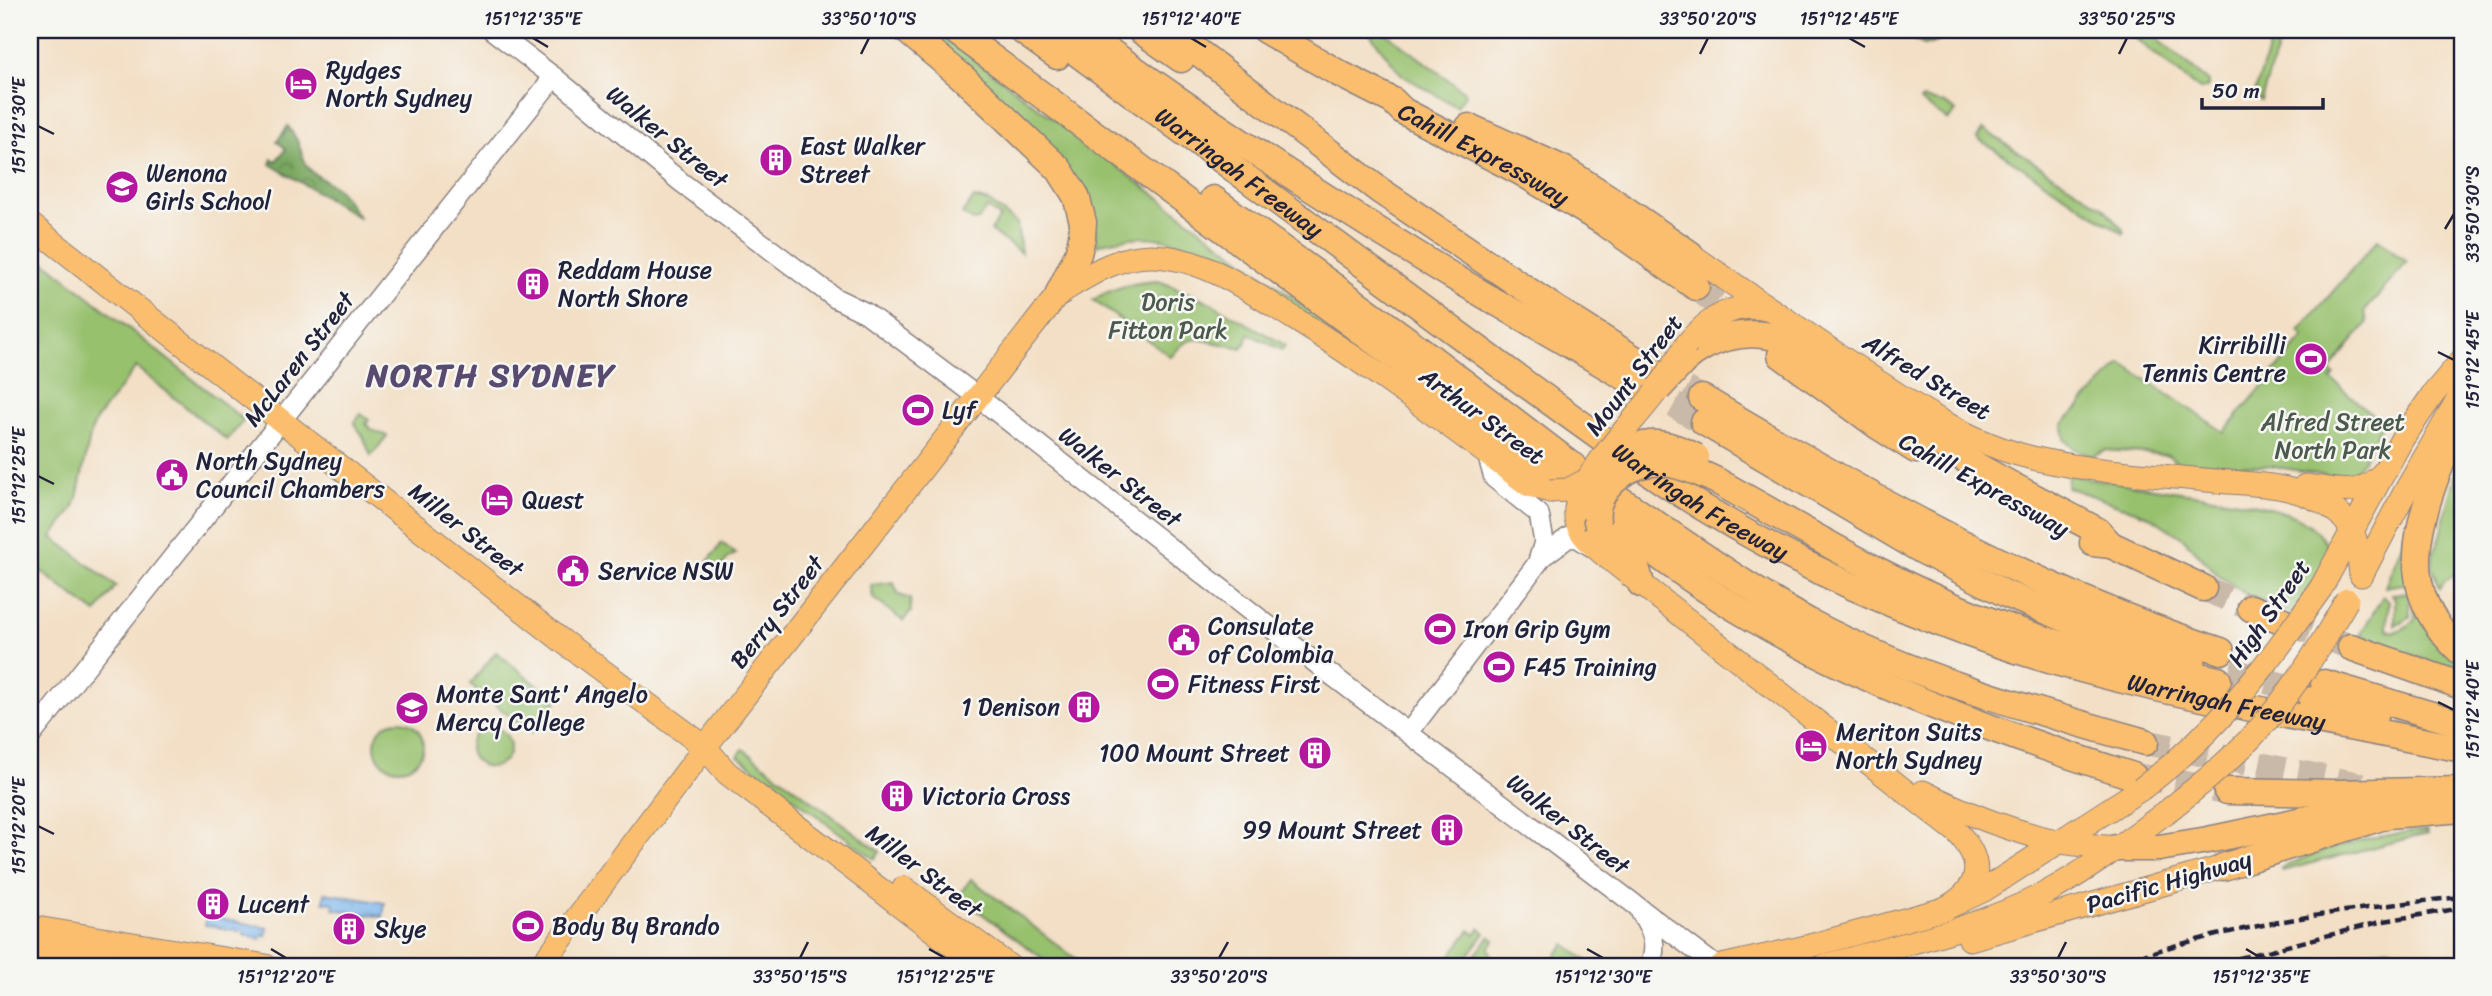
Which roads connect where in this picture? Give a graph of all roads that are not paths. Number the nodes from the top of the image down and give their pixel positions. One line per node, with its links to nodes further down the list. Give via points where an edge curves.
1 (492, 30): 11 (street, Walker Street)
2 (906, 30): 17 (highway, via 1059,169 1076,195 1082,237)
3 (954, 30): 31 (highway)
4 (984, 30): 31 (highway, Warringah Freeway, via 1417,347)
5 (1021, 30): 27 (highway, Warringah Freeway)
6 (1046, 30): 58 (highway, Warringah Freeway, via 1669,486 1824,573 1934,621 2049,660 2168,691)
7 (1080, 30): 22 (highway, Warringah Freeway, via 1147,79 1436,267)
8 (1140, 30): 13 (highway)
9 (1169, 30): 13 (highway)
10 (1265, 30): 12 (highway, Cahill Expressway, via 1394,101 1403,111)
11 (554, 77): 24 (street, Walker Street, via 681,182 835,298 866,313); 26 (street, McLaren Street)
12 (1485, 143): 15 (highway, via 1563,169); 16 (highway, Cahill Expressway, via 1521,172 1605,223)
13 (1379, 190): 22 (highway, via 1554,308)
14 (30, 224): 26 (main road, Miller Street)
15 (1690, 254): 18 (main road, Alfred Street)
16 (1696, 287)
17 (1059, 293): 24 (main road, Berry Street); 28 (main road, Arthur Street, via 1122,260 1153,256 1197,265 1239,284 1352,355)
18 (1770, 310): 19 (main road, Mount Street, via 1753,306 1726,312); 33 (main road, Alfred Street, via 1936,418 2019,454 2065,465)
19 (1707, 335): 22 (highway, bridge, via 1695,351); 36 (highway, via 1768,336 1798,347 1913,428 2098,531)
20 (1780, 355): 36 (highway, Cahill Expressway, via 1878,426 1954,473 2089,542)
21 (2462, 360): 29 (main road, High Street, via 2418,415)
22 (1650, 382): 31 (main road, Mount Street, bridge)
23 (2462, 393): 39 (main road)
24 (978, 397): 54 (street, Walker Street); 57 (main road, Berry Street)
25 (2462, 414): 46 (highway, via 2431,491 2416,548 2423,600 2442,633)
26 (281, 420): 55 (street, McLaren Street); 57 (main road, Miller Street)
27 (1590, 444)
28 (1487, 454): 31 (main road, Arthur Street, via 1529,485); 38 (street, via 1494,478 1539,514 1544,541)
29 (2381, 475): 33 (main road, via 2356,491 2294,485); 35 (main road, High Street)
30 (1635, 476): 50 (highway, Warringah Freeway, via 1776,562 1891,615 2043,669)
31 (1573, 477): 32 (highway, bridge, via 1651,443 1679,449); 37 (main road, bridge, via 1579,529)
32 (1720, 477): 34 (highway, bridge, via 1674,464 1638,465 1612,482 1600,498 1596,511); 48 (highway, via 1766,498 1772,512 1927,596 2022,633)
33 (2281, 488): 35 (main road, via 2323,503)
34 (1605, 511): 40 (highway, via 1606,539 1635,563); 56 (highway, Warringah Freeway, via 1878,654 1969,690); 61 (highway, via 1638,541 1741,611 1816,653 1916,698)
35 (2353, 531): 39 (main road); 61 (main road, High Street, bridge, via 2320,588 2231,708 2199,741)
36 (2111, 545): 41 (highway, Cahill Expressway)
37 (1601, 553): 38 (street, via 1572,537); 40 (main road)
38 (1538, 561): 54 (street)
39 (2361, 575): 67 (main road, bridge, via 2310,660 2253,736 2217,772)
40 (1641, 584): 59 (main road)
41 (2203, 588)
42 (2251, 608): 43 (highway)
43 (2286, 622)
44 (2351, 647): 49 (highway)
45 (2221, 651): 47 (highway, Warringah Freeway, via 2136,621 1983,554 1703,410 1923,551 2006,594 2138,645)
46 (2462, 653)
47 (2192, 659)
48 (2218, 680)
49 (2462, 686)
50 (2208, 710)
51 (2462, 724): 53 (highway, Warringah Freeway, via 2318,692 2398,720)
52 (2291, 727): 60 (highway, Warringah Freeway)
53 (2462, 730)
54 (1409, 732): 69 (street, Walker Street)
55 (30, 737)
56 (2145, 742)
57 (705, 747): 76 (main road, Berry Street); 77 (main road, Miller Street, via 727,773); 78 (main road, Miller Street, via 730,758)
58 (2462, 749)
59 (1858, 752): 66 (main road, via 1865,752 1920,791 1973,816); 70 (main road, via 1957,832 1970,848 1976,866 1974,882 1962,898)
60 (2462, 759)
61 (2137, 783): 66 (main road, High Street)
62 (2462, 790): 63 (highway)
63 (2227, 791)
64 (2462, 810): 65 (highway, Pacific Highway)
65 (2388, 815): 67 (highway, via 2356,809 2159,848); 68 (highway, Pacific Highway)
66 (2058, 841): 67 (main road); 70 (main road, via 1984,890)
67 (2116, 848): 82 (main road, Pacific Highway, via 2045,893 1989,919)
68 (2223, 867): 83 (main road, Pacific Highway)
69 (1639, 909): 79 (street, via 1655,942); 80 (street, Walker Street)
70 (1944, 909): 81 (main road)
71 (30, 927): 73 (main road)
72 (30, 948): 73 (main road)
73 (55, 950): 74 (main road); 75 (main road)
74 (137, 966)
75 (266, 966)
76 (541, 966)
77 (980, 966)
78 (1009, 966)
79 (1650, 966)
80 (1716, 966)
81 (1721, 966)
82 (1824, 966)
83 (1877, 966)

